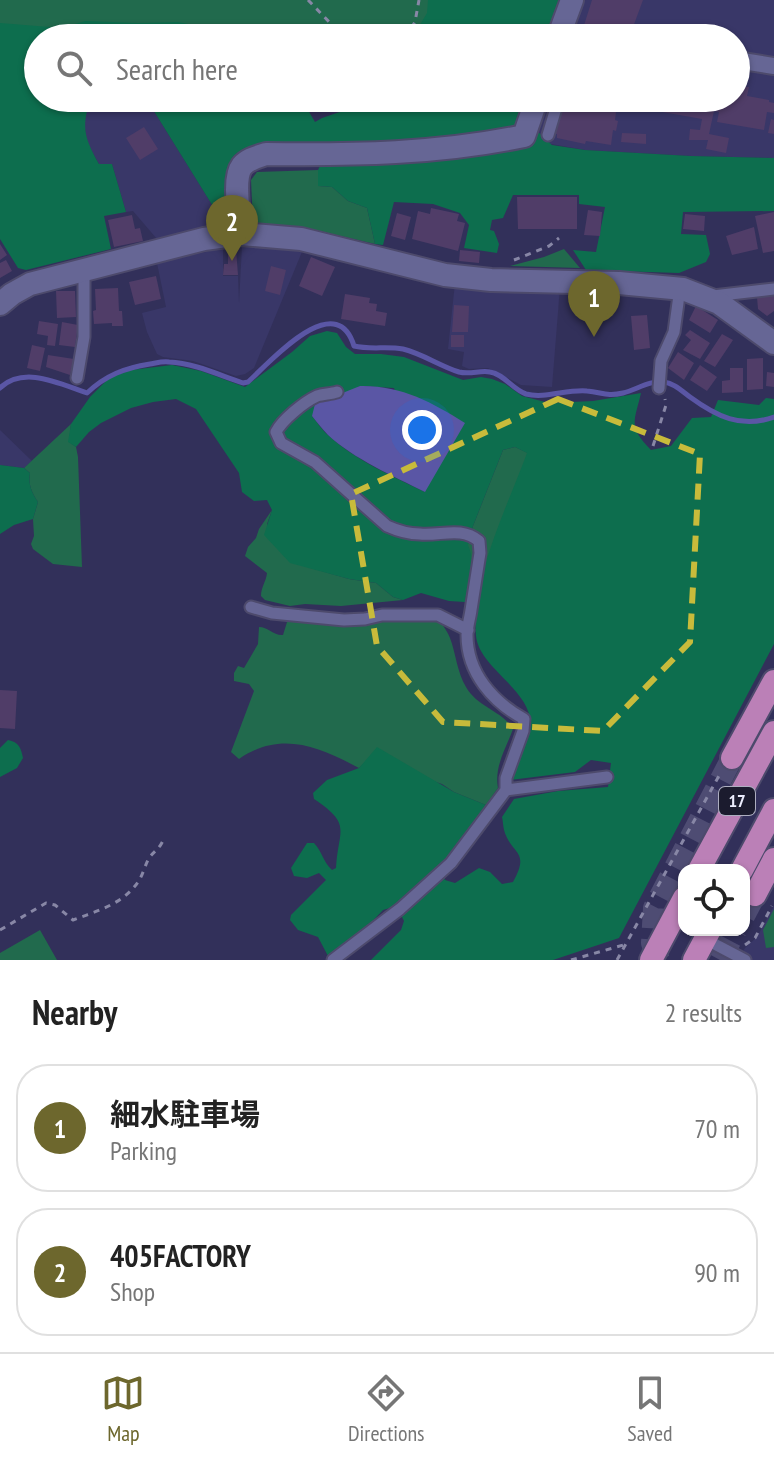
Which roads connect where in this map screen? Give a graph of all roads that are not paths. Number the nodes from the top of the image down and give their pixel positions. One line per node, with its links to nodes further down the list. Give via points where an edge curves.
1 (572, 0): 2 (street)
2 (563, 24)
3 (750, 62): 4 (street)
4 (774, 66)
5 (532, 112): 8 (street, via 524,136 489,144 251,158 240,168 237,181)
6 (555, 112): 7 (lane)
7 (548, 135)
8 (241, 234): 9 (street); 10 (street, via 301,239 445,275)
9 (84, 270): 13 (street, via 30,284); 15 (lane, via 84,337)
10 (680, 288): 12 (street); 16 (lane)
11 (774, 289): 12 (lane)
12 (705, 298): 14 (street)
13 (0, 304)
14 (774, 343)
15 (77, 378)
16 (659, 388)
17 (337, 392): 19 (lane, via 317,396 287,417 276,432 281,443 315,462 387,526 422,535 460,532 479,541)
18 (251, 607): 19 (lane, via 344,620 438,615)
19 (468, 630): 24 (lane, via 472,662 486,691 524,719)
20 (774, 681): 22 (main road)
21 (774, 732): 27 (main road, 17)
22 (729, 761)
23 (607, 777): 24 (lane)
24 (506, 790): 34 (lane, via 451,863)
25 (774, 810): 28 (main road, 17)
26 (774, 859): 29 (main road)
27 (702, 864)
28 (745, 864)
29 (765, 899)
30 (678, 909): 35 (main road)
31 (706, 936): 36 (main road)
32 (708, 936): 33 (lane)
33 (740, 958)
34 (333, 960)
35 (651, 960)
36 (694, 960)

